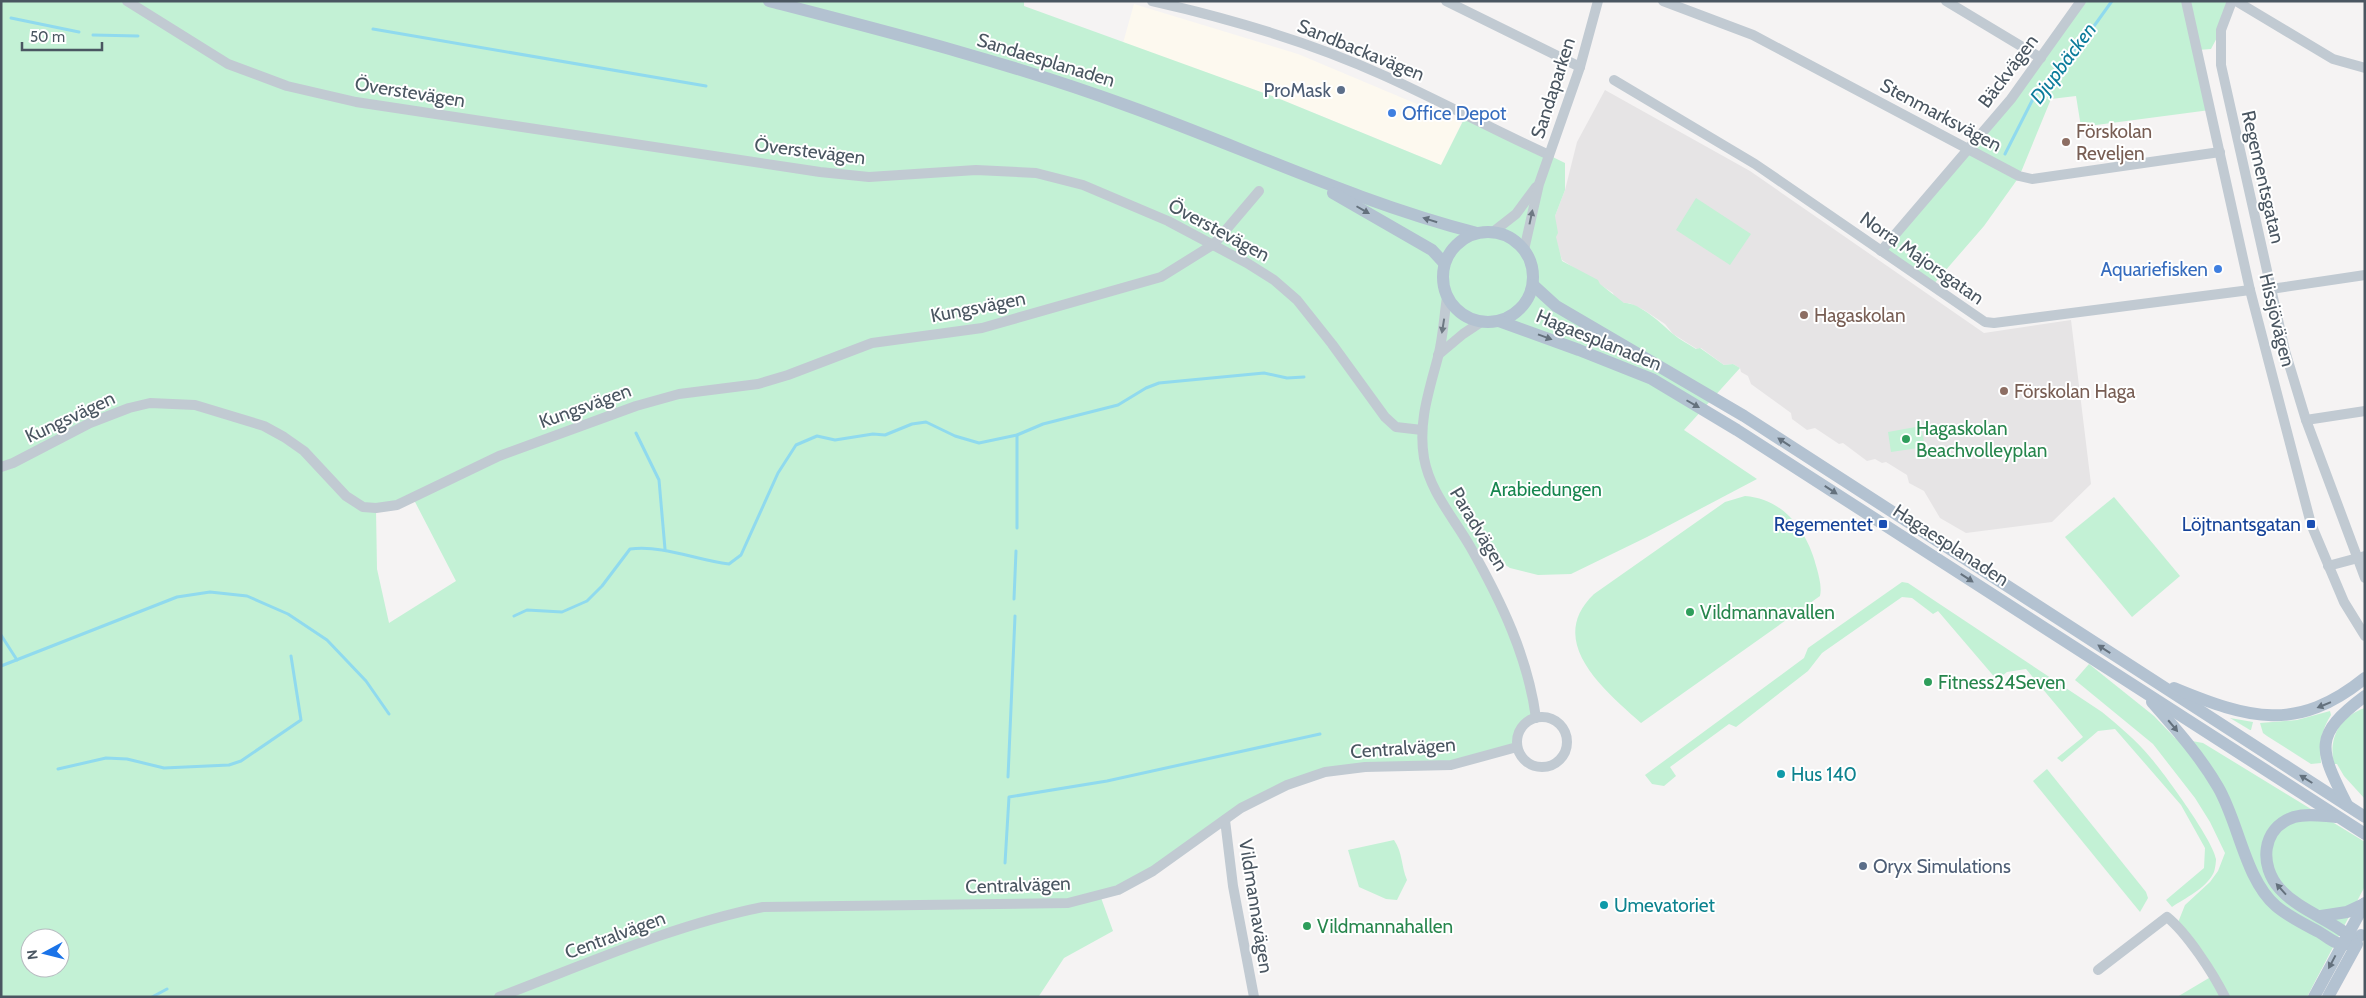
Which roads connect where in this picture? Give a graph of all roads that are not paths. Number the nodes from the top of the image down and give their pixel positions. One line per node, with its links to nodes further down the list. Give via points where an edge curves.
1 (127, 1): 24 (street, Överstevägen, via 228,64 287,86 356,102 820,172 868,177 976,170 1036,173 1083,185)
2 (769, 1): 19 (main road, Sandaesplanaden, via 1017,69 1128,106)
3 (1152, 1): 18 (street, Sandbackavägen, via 1239,22 1322,50)
4 (1446, 1): 13 (street)
5 (1598, 1): 13 (street, Sandaparken)
6 (1663, 1): 16 (street, Stenmarksvägen, via 1753,35)
7 (1946, 1): 12 (street)
8 (2081, 1): 12 (street, Bäckvägen)
9 (2186, 1): 17 (street, Hissjövägen)
10 (2232, 1): 30 (street, Regementsgatan, via 2222,30 2221,65)
11 (2236, 1): 14 (street, via 2333,58)
12 (2042, 58): 16 (street, Bäckvägen)
13 (1580, 67): 18 (street, Sandaparken)
14 (2365, 68)
15 (1614, 80): 26 (street, Norra Majorsgatan, via 1755,164)
16 (1968, 150): 17 (street, Stenmarksvägen, via 2019,176 2032,179); 26 (street, Bäckvägen)
17 (2220, 152): 31 (street, Hissjövägen)
18 (1549, 155): 20 (street, Sandaparken)
19 (1306, 177): 22 (main road, Sandaesplanaden, one-way to 19, via 1408,213); 27 (main road, Sandaesplanaden, one-way to 27, via 1432,250)
20 (1539, 184): 23 (street, Sandaparken, via 1516,214); 25 (street, Sandaparken, one-way to 20)
21 (1259, 191): 24 (street, Kungsvägen)
22 (1477, 232): 23 (main road); 27 (main road, via 1458,242)
23 (1493, 232): 25 (main road, via 1510,237)
24 (1214, 244): 38 (street, Överstevägen, via 1274,280 1297,300 1385,417 1396,426); 39 (street, Kungsvägen, via 1161,277 1044,312 982,328 872,344 758,384 679,394 636,406 498,456 397,505 363,507 346,496 304,451 284,437 264,426 195,405 150,403 129,408 90,423 13,464)
25 (1524, 250): 29 (main road, via 1533,269)
26 (1881, 250): 31 (street, Norra Majorsgatan, via 1978,319 1994,323)
27 (1444, 264): 32 (main road, via 1442,281)
28 (2365, 275): 30 (street)
29 (1533, 285): 33 (main road, via 1522,307); 44 (main road, Hagaesplanaden, one-way to 29, via 1744,416 1556,306)
30 (2271, 289): 37 (street, Regementsgatan)
31 (2250, 290): 41 (street, Hissjövägen, via 2311,524)
32 (1446, 297): 34 (main road, via 1462,315); 35 (street, Paradvägen, one-way to 35)
33 (1499, 321): 34 (main road); 46 (main road, Hagaesplanaden, one-way to 46, via 1652,379)
34 (1481, 322): 35 (street)
35 (1438, 355): 38 (street, Paradvägen, via 1426,399)
36 (2365, 411): 37 (street)
37 (2306, 420): 40 (street, Regementsgatan)
38 (1422, 430): 48 (street, Paradvägen, via 1424,458 1431,484 1485,572 1506,616 1526,667)
39 (1, 467)
40 (2361, 557): 41 (street); 42 (street, Regementsgatan)
41 (2328, 566): 43 (street, Hissjövägen, via 2344,602)
42 (2365, 578)
43 (2365, 636)
44 (2145, 676): 45 (main road, one-way to 44, via 2339,698 2318,708 2291,715 2272,715 2227,709); 50 (main road, Hagaesplanaden, one-way to 44)
45 (2365, 678)
46 (2141, 689): 52 (main road, Hagaesplanaden); 57 (main road, one-way to 57, via 2187,742 2218,787 2266,896 2290,916)
47 (2362, 699): 50 (main road, via 2335,720 2327,740 2328,766)
48 (1536, 718): 49 (street, via 1520,730); 49 (street, via 1546,717 1562,728 1566,749 1561,758 1552,765 1532,766 1524,760)
49 (1517, 747): 53 (street, Centralvägen, via 1450,765 1365,767 1325,772 1287,785 1241,808)
50 (2347, 805): 51 (main road, Hagaesplanaden)
51 (2365, 817)
52 (2339, 818): 54 (main road, Hagaesplanaden); 56 (main road, one-way to 52, via 2292,900 2278,887 2269,874 2265,854 2271,834 2285,821 2308,814)
53 (1225, 820): 59 (street, Centralvägen, via 1154,871 1118,890 1068,904 764,907 708,920); 60 (street, Vildmannavägen, via 1233,886)
54 (2365, 834)
55 (2364, 904): 56 (main road, via 2347,912); 57 (main road)
56 (2321, 916): 57 (main road)
57 (2353, 940): 62 (main road, one-way to 62); 63 (main road)
58 (2098, 970): 61 (street, via 2167,916 2214,975)
59 (499, 997)
60 (1254, 997)
61 (2225, 997)
62 (2314, 997)
63 (2328, 997)

